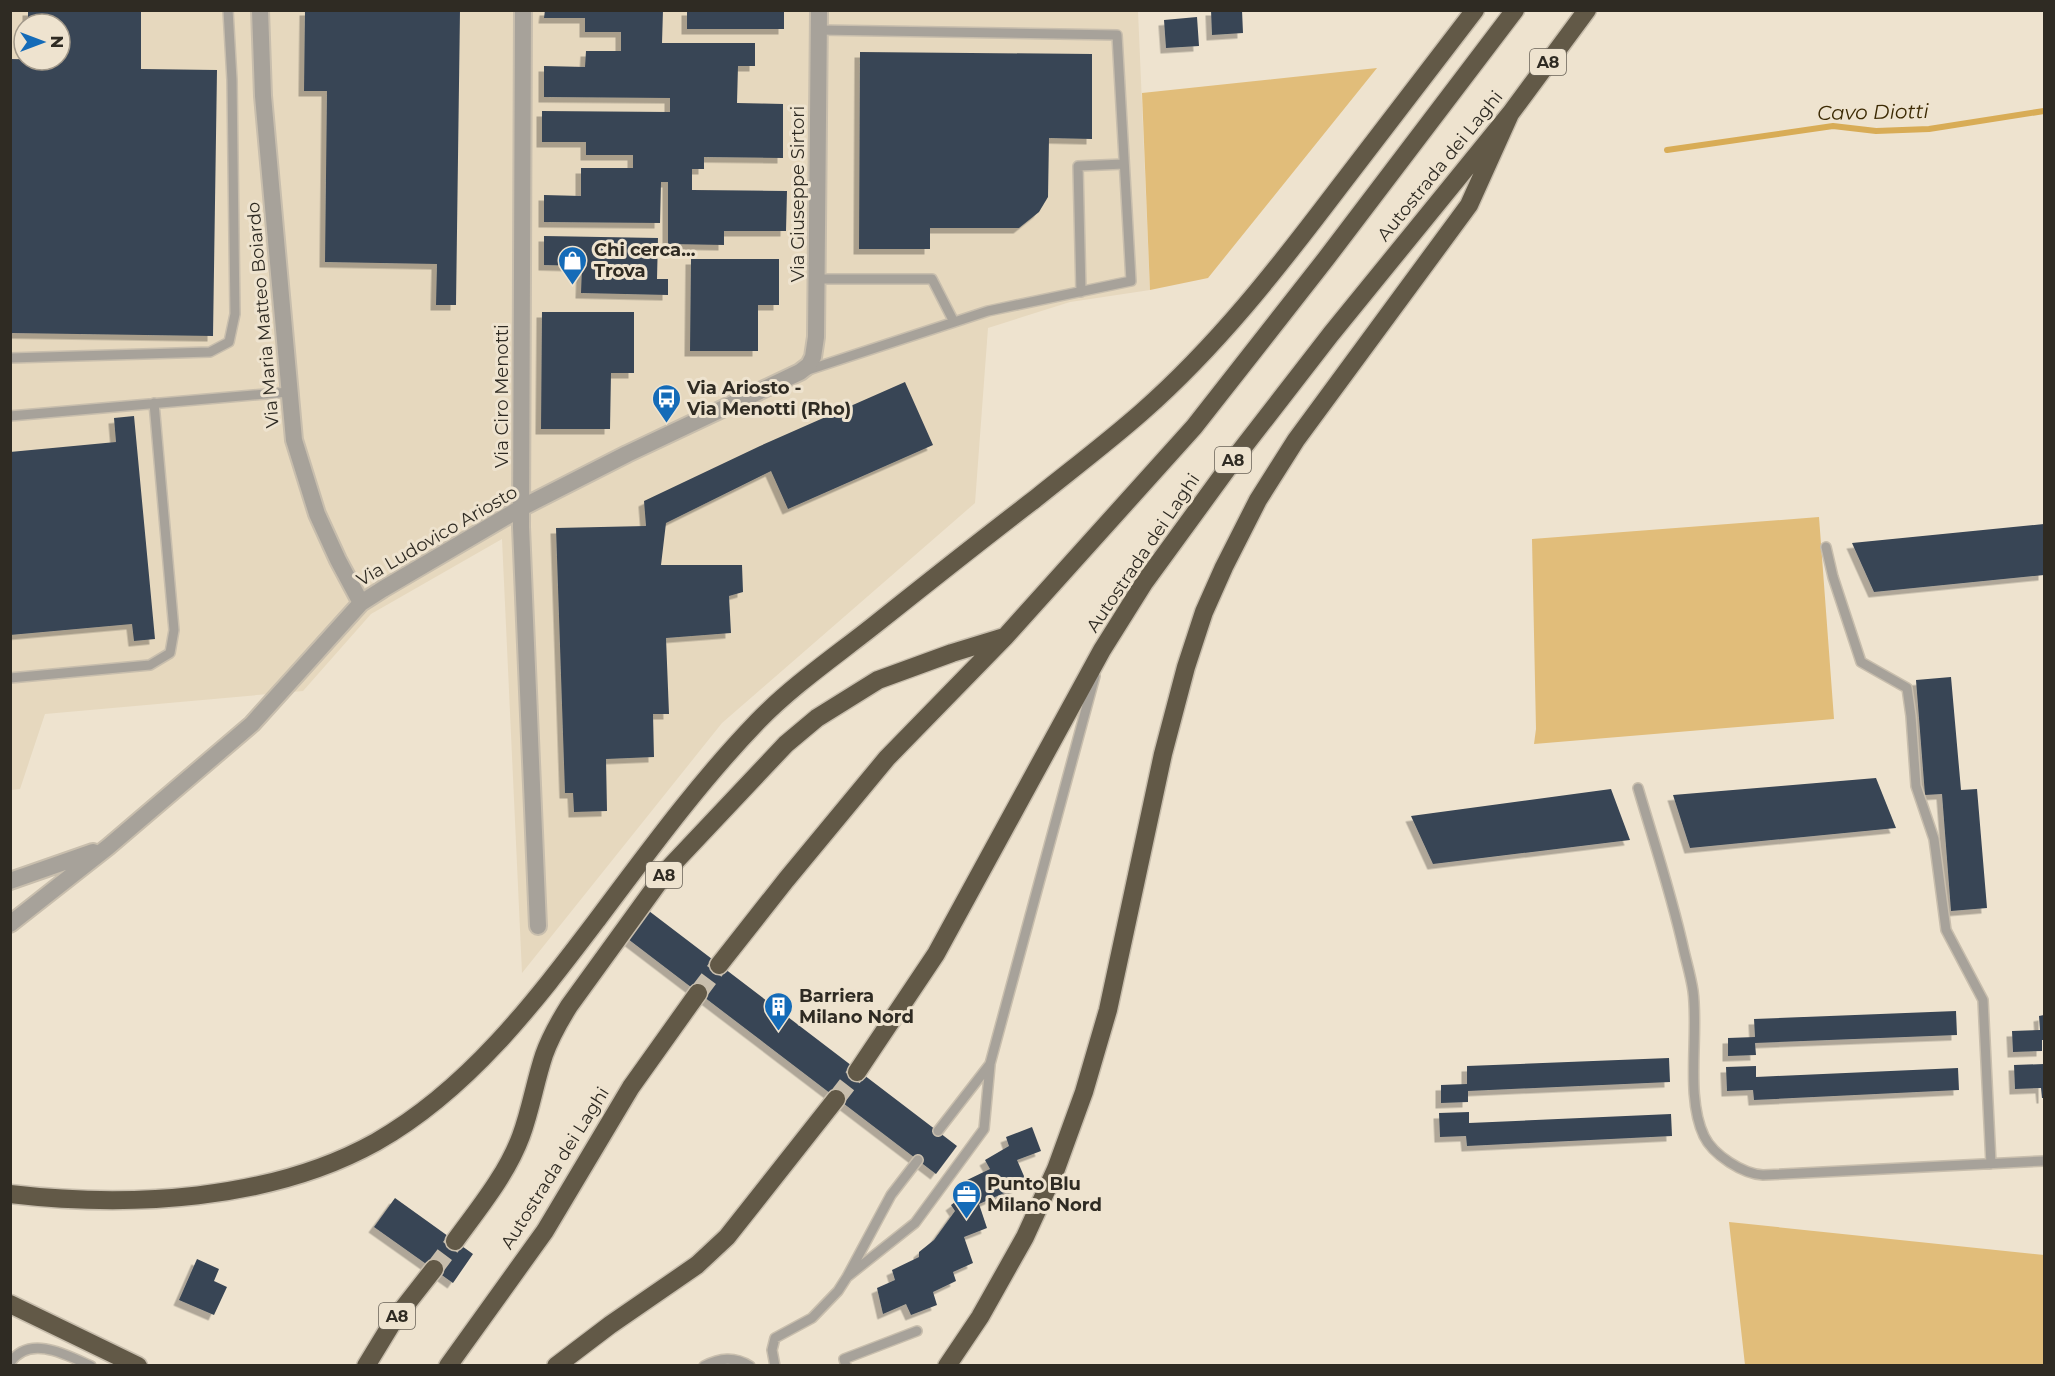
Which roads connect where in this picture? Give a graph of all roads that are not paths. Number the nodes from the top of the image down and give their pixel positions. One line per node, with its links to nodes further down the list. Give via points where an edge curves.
1 (228, 10): 14 (lane, via 235,314 229,342 210,352)
2 (260, 10): 16 (street, Via Maria Matteo Boiardo)
3 (523, 10): 19 (street, Via Ciro Menotti)
4 (819, 10): 8 (street, Via Giuseppe Sirtori)
5 (1475, 10): 39 (highway, via 1300,239 1206,351 1140,414 762,717 703,782 511,1028 436,1100 380,1140 340,1160 258,1185 148,1198)
6 (1515, 10): 22 (highway, Autostrada dei Laghi / A8, via 1194,427)
7 (1587, 10): 9 (highway, Autostrada dei Laghi / A8)
8 (819, 30): 10 (lane, via 1117,35); 11 (street, Via Giuseppe Sirtori)
9 (1510, 114): 23 (highway, Autostrada dei Laghi / A8, via 1238,454 1144,583); 55 (highway, via 1469,205 1296,440 1258,500 1224,567 1186,667 1108,1010 1084,1092 1056,1168 1024,1237 980,1317)
10 (1124, 164): 12 (lane, via 1131,281); 12 (lane, via 1078,166)
11 (817, 279): 13 (lane, via 932,279); 15 (street, Via Giuseppe Sirtori, via 816,347 809,365)
12 (1081, 292): 13 (lane)
13 (954, 322): 15 (lane)
14 (10, 358)
15 (800, 372): 19 (street, Via Ludovico Ariosto)
16 (289, 392): 17 (lane); 21 (street, Via Maria Matteo Boiardo, via 294,440 317,514)
17 (154, 403): 18 (lane); 24 (lane, via 174,630 170,653 150,665)
18 (10, 416)
19 (521, 508): 21 (street, Via Ludovico Ariosto); 29 (street, Via Ciro Menotti)
20 (1826, 547): 38 (lane, via 1861,662 1907,688 1916,786 1934,839 1946,930 1983,1000)
21 (361, 603): 26 (street, Via Ludovico Ariosto, via 252,724)
22 (1005, 636): 30 (highway, Autostrada dei Laghi / A8, via 887,758); 40 (highway, A8, via 878,680 817,718 786,744 688,846 555,1028 520,1138 494,1186)
23 (1102, 650): 32 (lane); 33 (highway, Autostrada dei Laghi / A8, via 936,954)
24 (10, 678)
25 (1638, 788): 38 (lane, via 1679,926 1694,992 1697,1106 1707,1142 1730,1163 1753,1175)
26 (108, 847): 27 (street); 28 (street, Via Ludovico Ariosto)
27 (10, 880)
28 (10, 924)
29 (538, 926)
30 (719, 965)
31 (698, 993): 49 (highway, Autostrada dei Laghi, via 631,1087 545,1231)
32 (990, 1064): 35 (lane); 42 (lane, via 984,1129 915,1223)
33 (857, 1072)
34 (836, 1099): 50 (highway, via 757,1199 697,1265)
35 (938, 1131)
36 (918, 1160): 42 (lane, via 891,1195)
37 (2044, 1161): 38 (lane)
38 (1991, 1164)
39 (10, 1194)
40 (454, 1241)
41 (434, 1269): 48 (highway, A8, via 394,1320)
42 (847, 1277): 53 (lane, via 812,1318 775,1338)
43 (10, 1304): 47 (highway)
44 (917, 1331): 54 (lane, via 844,1359)
45 (10, 1363): 46 (lane, via 29,1349 43,1348)
46 (91, 1365)
47 (138, 1365)
48 (366, 1365)
49 (448, 1365)
50 (556, 1365)
51 (704, 1365): 52 (lane, via 731,1358)
52 (750, 1365)
53 (775, 1365)
54 (846, 1365)
55 (947, 1365)

